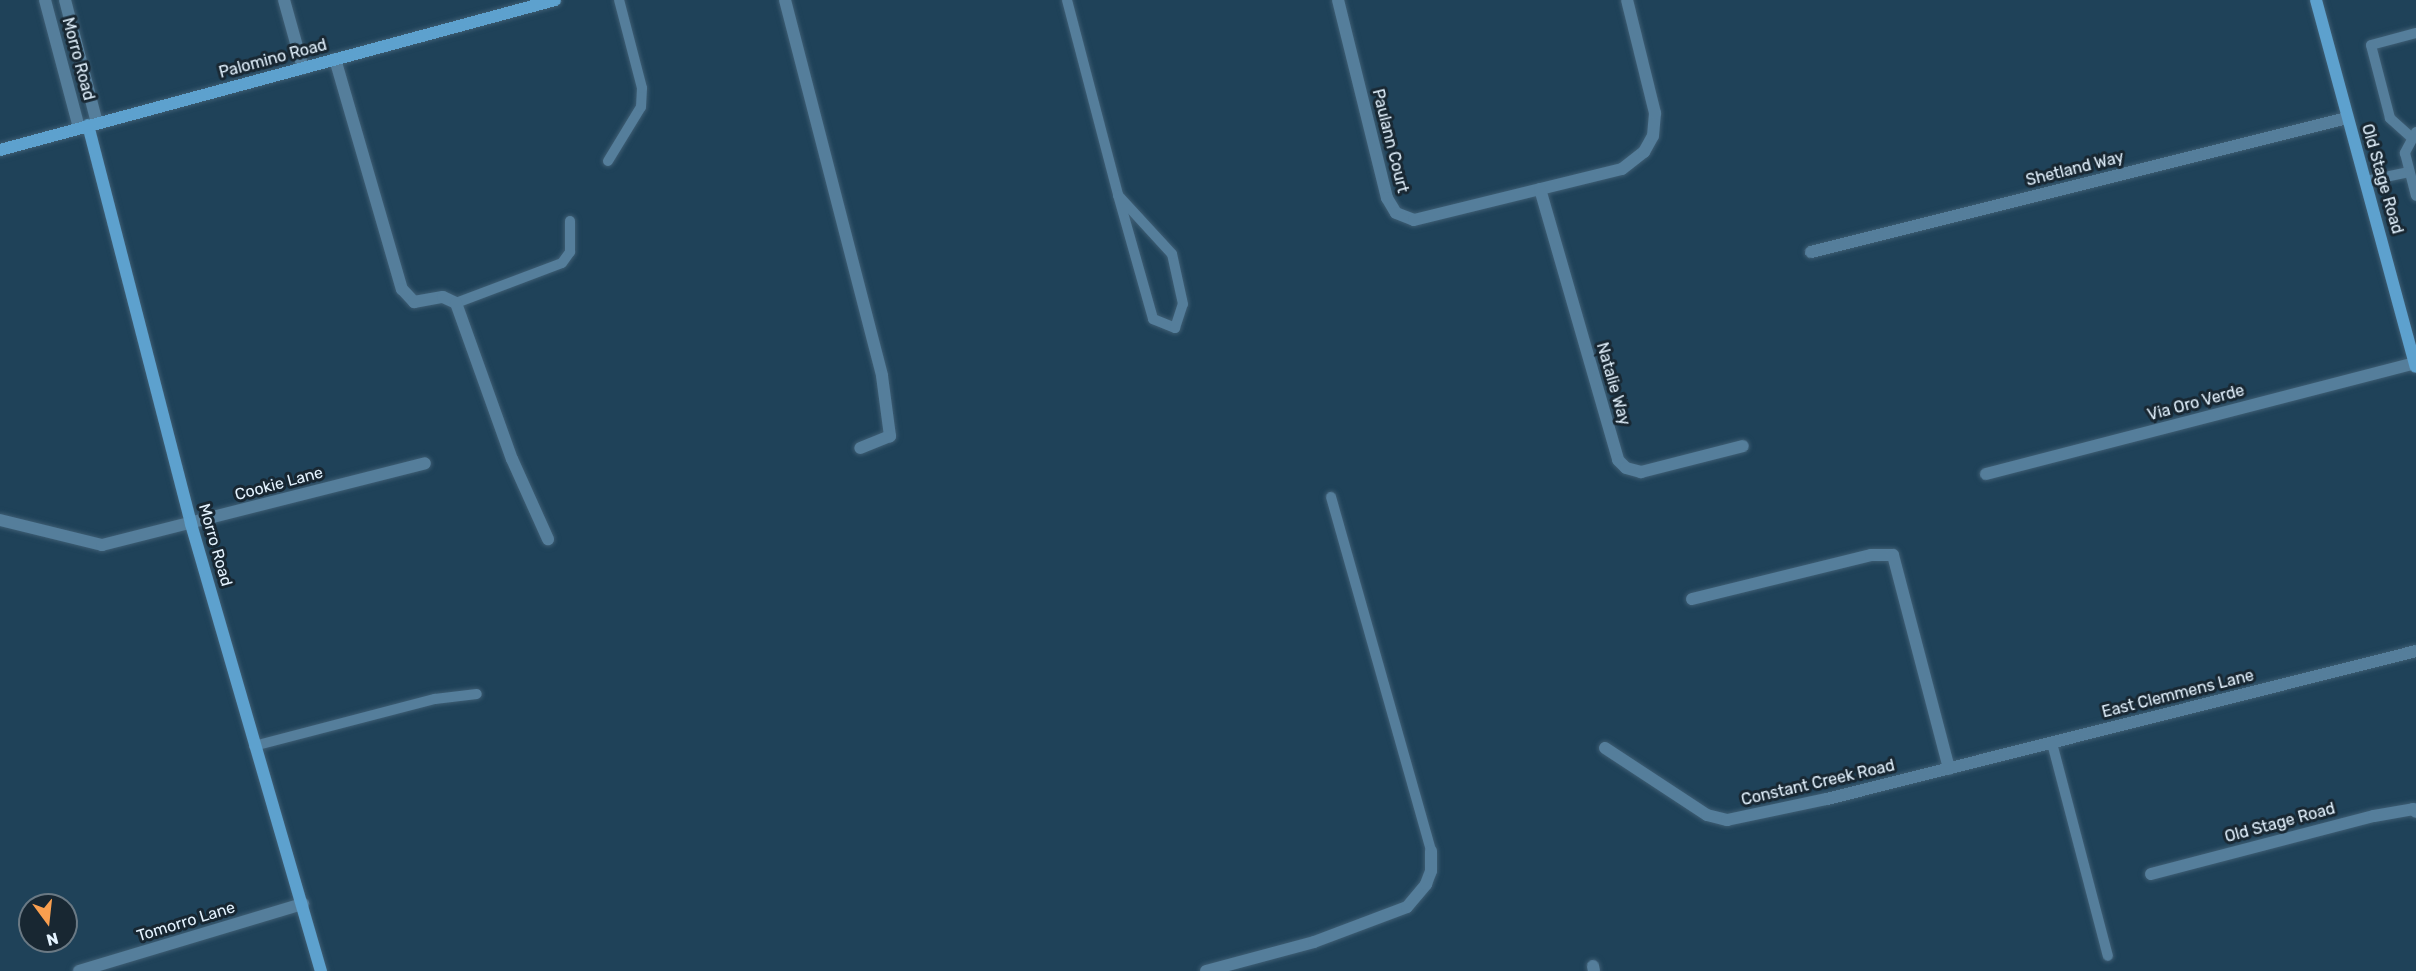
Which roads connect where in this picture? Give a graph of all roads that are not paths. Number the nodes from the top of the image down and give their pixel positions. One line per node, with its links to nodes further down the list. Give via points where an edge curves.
1 (45, 0): 15 (street, Morro Road)
2 (65, 0): 15 (street, Morro Road)
3 (284, 0): 13 (street)
4 (555, 0): 12 (street, Palomino Road)
5 (619, 0): 18 (lane, via 638,63 641,107)
6 (785, 0): 29 (street, via 882,376 890,436)
7 (1067, 0): 22 (lane)
8 (1338, 0): 21 (street, Paulann Court, via 1387,198 1396,213 1419,220)
9 (1627, 0): 21 (street, Paulann Court, via 1655,113 1653,136 1644,152 1622,169)
10 (2316, 0): 14 (street, Old Stage Road)
11 (2416, 33): 16 (lane, via 2371,45 2390,118)
12 (334, 59): 13 (street, Palomino Road); 26 (street, via 402,289 414,302 443,297)
13 (303, 68): 15 (street, Palomino Road)
14 (2347, 118): 20 (street, Old Stage Road); 25 (street, Shetland Way)
15 (88, 125): 17 (street, Palomino Road); 34 (street, Morro Road)
16 (2414, 135): 19 (lane, via 2405,153)
17 (0, 150)
18 (608, 161)
19 (2409, 172): 20 (lane); 23 (lane)
20 (2366, 181): 27 (street, Old Stage Road)
21 (1540, 189): 28 (street, Natalie Way, via 1618,460 1626,468 1641,472)
22 (1118, 195): 22 (lane, via 1153,319 1175,328 1183,304 1172,254)
23 (2416, 196)
24 (570, 221): 26 (lane, via 570,252 562,263)
25 (1811, 252)
26 (456, 303): 35 (street, via 512,459)
27 (2415, 365): 31 (street, Via Oro Verde)
28 (1743, 446)
29 (860, 448)
30 (425, 463): 34 (street, Cookie Lane)
31 (1986, 474)
32 (1331, 496): 44 (lane)
33 (0, 520): 34 (street, Cookie Lane, via 102,545)
34 (191, 524): 40 (street, Morro Road)
35 (548, 539)
36 (1692, 599): 42 (street, via 1871,555 1893,555)
37 (2416, 651): 39 (street, East Clemmens Lane)
38 (477, 694): 40 (lane, via 435,699)
39 (2052, 742): 42 (street, East Clemmens Lane); 47 (lane)
40 (254, 746): 46 (street, Morro Road)
41 (1605, 748): 42 (street, Constant Creek Road, via 1707,815 1727,820)
42 (1949, 769)
43 (2416, 812): 45 (street, Old Stage Road, via 2413,809 2374,816)
44 (1431, 851): 50 (street, via 1426,884 1407,907 1314,942)
45 (2151, 874)
46 (303, 904): 48 (street, Tomorro Lane); 49 (street, Morro Road)
47 (2108, 956)
48 (79, 971)
49 (321, 971)
50 (1206, 971)

